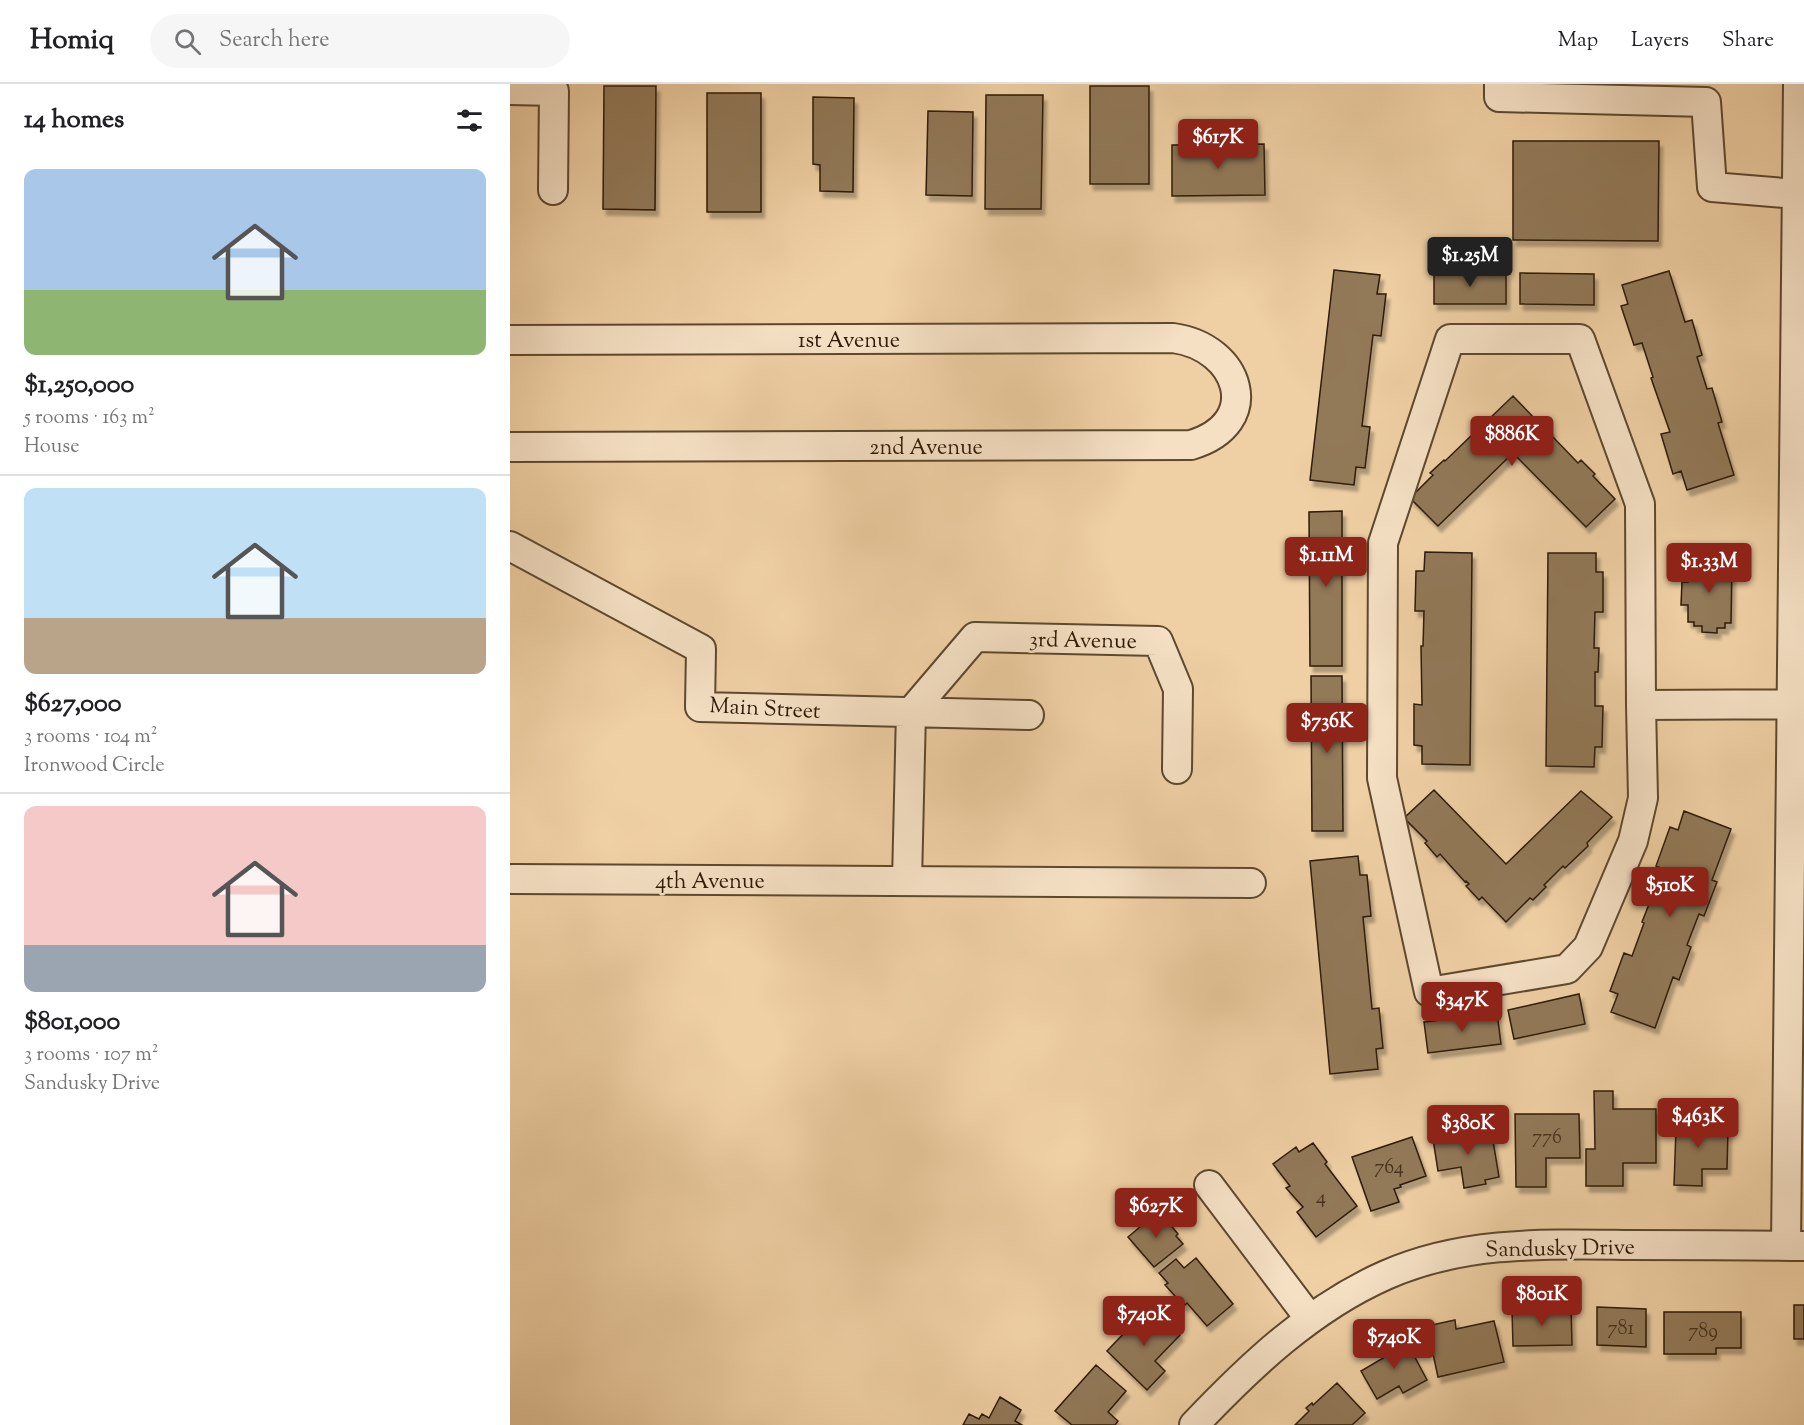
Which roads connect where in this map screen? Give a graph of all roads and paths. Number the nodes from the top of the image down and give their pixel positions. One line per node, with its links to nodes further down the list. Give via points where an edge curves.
1 (1499, 84): 5 (street, via 1499,97)
2 (1798, 84): 7 (street)
3 (554, 87): 4 (street); 6 (street)
4 (510, 90)
5 (1706, 93): 7 (street, via 1712,187)
6 (553, 190)
7 (1797, 194): 8 (street)
8 (1800, 264): 12 (street)
9 (510, 340): 10 (street, 1st Avenue)
10 (1188, 340): 11 (street, 2nd Avenue, via 1207,347 1222,361 1237,396 1233,414 1223,429 1208,440 1191,445)
11 (510, 447)
12 (1799, 513): 14 (street)
13 (510, 546): 17 (street, Main Street, via 701,649 700,708)
14 (1798, 639): 15 (street)
15 (1798, 704): 16 (street); 23 (street)
16 (1641, 705): 16 (street, via 1640,504 1580,339 1450,339 1383,543 1382,778 1429,992 1567,969 1588,947 1633,841 1643,798)
17 (911, 712): 18 (street, Main Street); 19 (street, 3rd Avenue, via 975,637 1158,641 1178,689); 21 (street)
18 (1029, 715)
19 (1176, 769)
20 (512, 879): 21 (street, 4th Avenue)
21 (907, 881): 22 (street, 4th Avenue)
22 (1251, 883)
23 (1797, 889): 25 (street)
24 (1209, 1185): 26 (street)
25 (1795, 1246): 26 (street, Sandusky Drive, via 1523,1244 1472,1249 1386,1274)
26 (1310, 1319): 27 (street, Sandusky Drive)
27 (1194, 1425)

